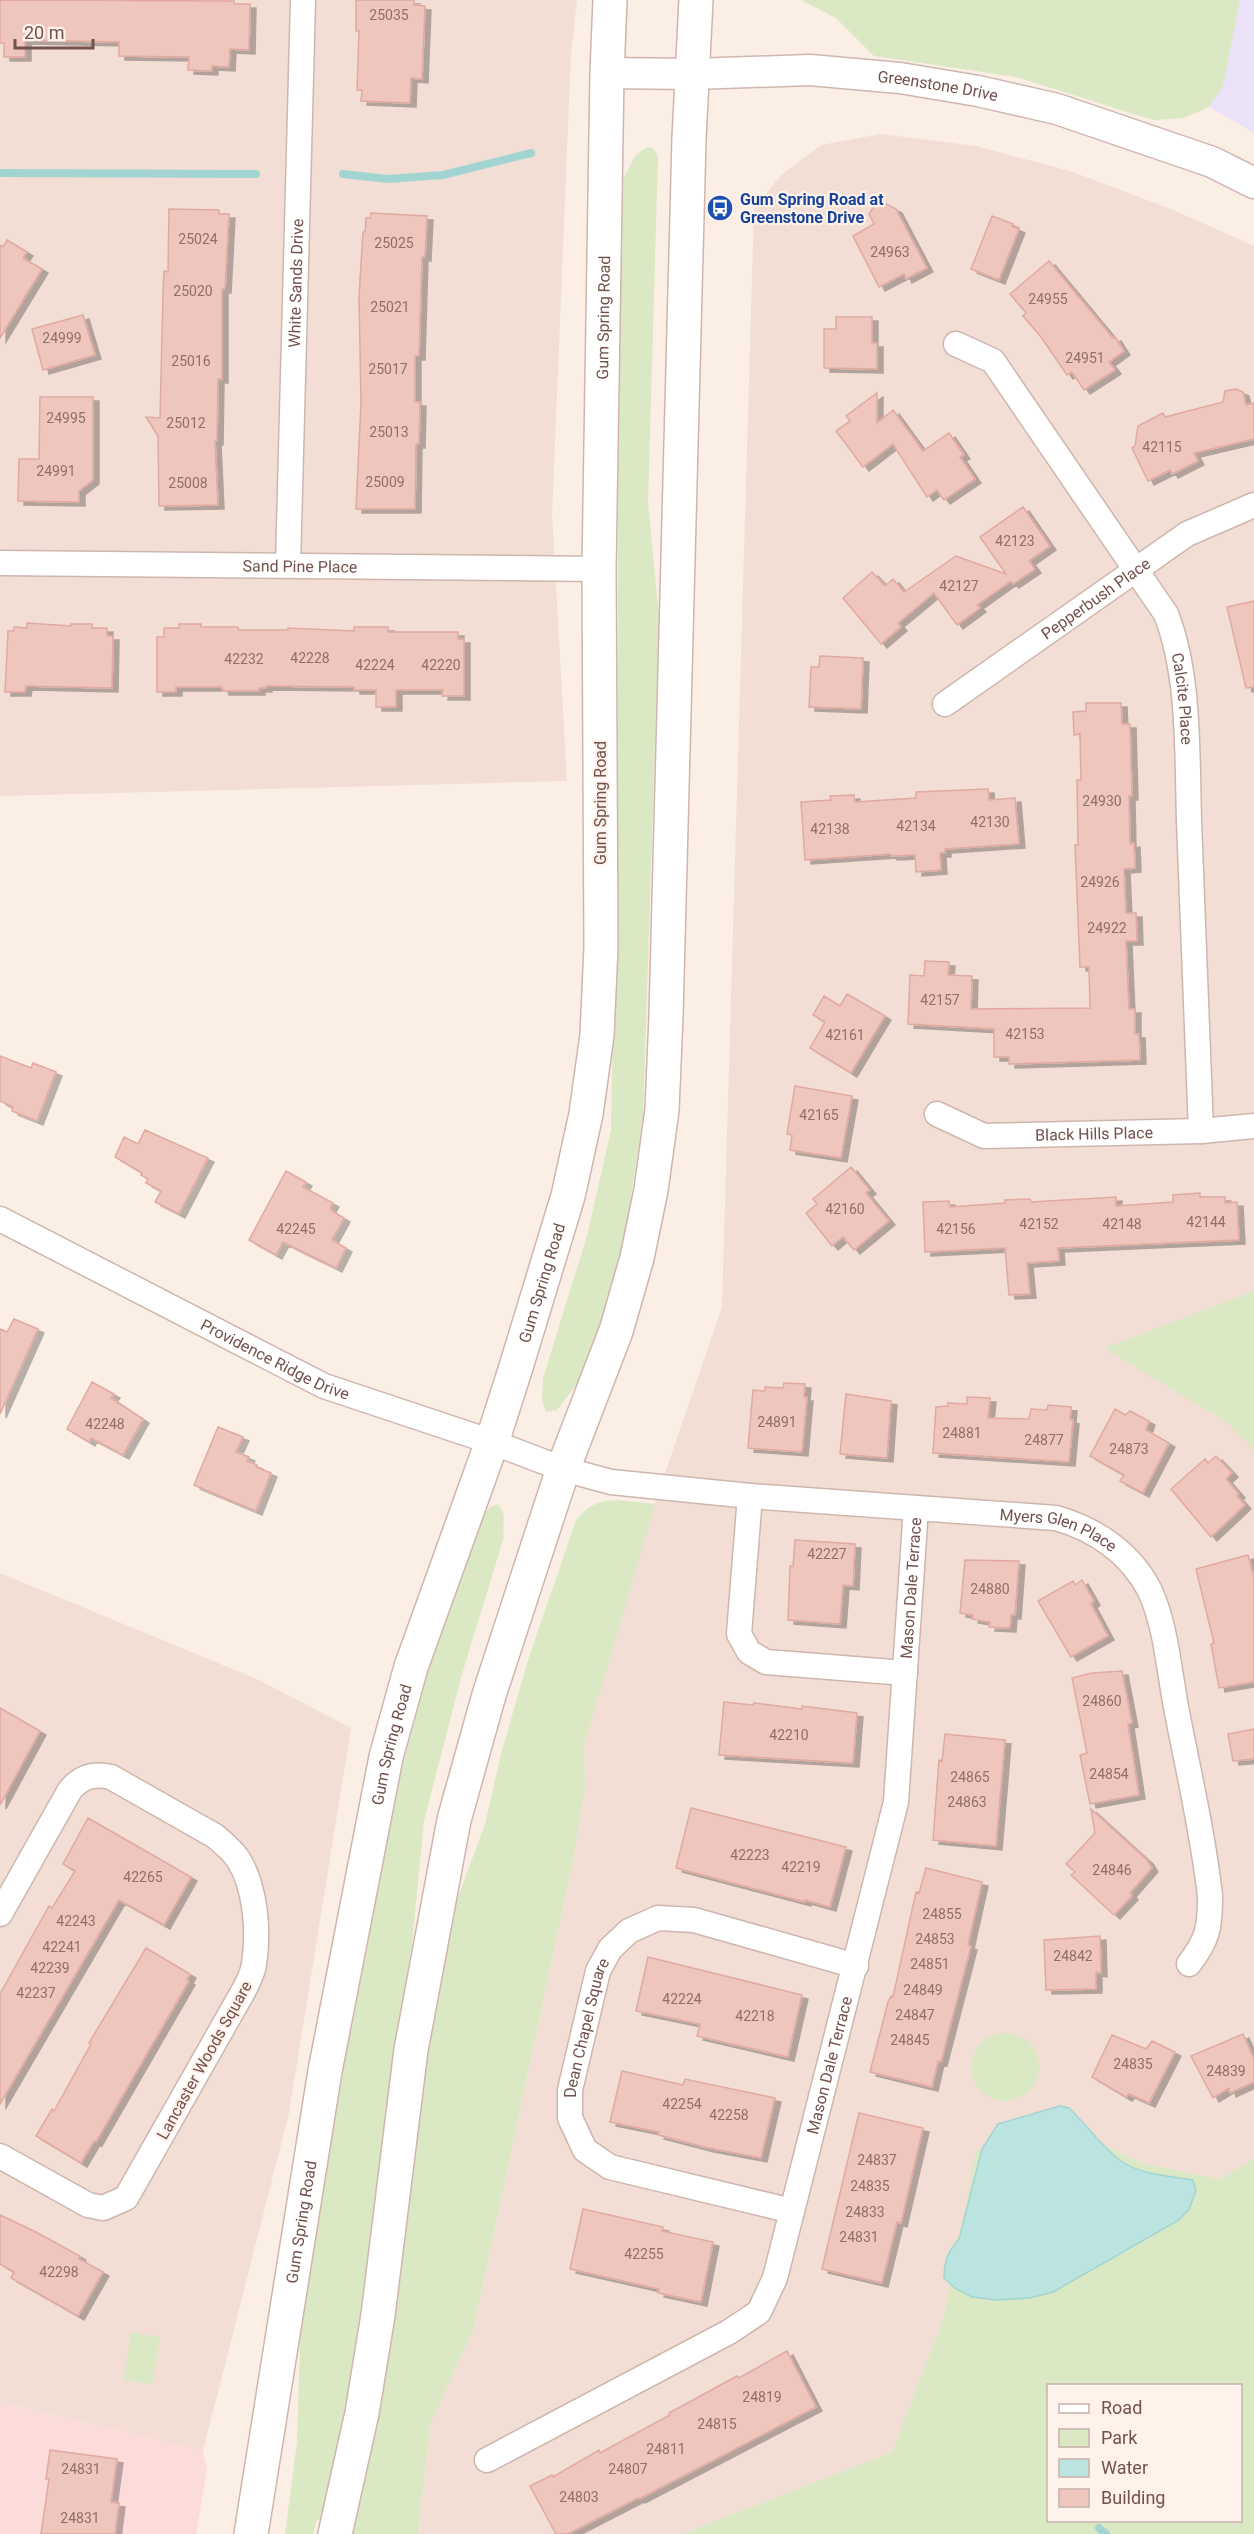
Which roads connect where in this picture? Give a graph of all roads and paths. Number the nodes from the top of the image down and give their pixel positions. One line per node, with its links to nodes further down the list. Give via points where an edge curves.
1 (303, 0): 10 (street, White Sands Drive)
2 (610, 0): 4 (main road, Gum Spring Road)
3 (696, 0): 5 (main road)
4 (607, 74): 5 (street, Greenstone Drive); 11 (main road, Gum Spring Road)
5 (693, 74): 6 (street, Greenstone Drive, via 810,70 900,78 978,91 1057,109 1212,162); 19 (main road, via 662,1110 637,1258 616,1331)
6 (1254, 183)
7 (956, 345): 12 (street, Calcite Place, via 993,361)
8 (1254, 506): 12 (street, Pepperbush Place, via 1187,534)
9 (0, 563): 10 (street, Sand Pine Place)
10 (288, 565): 11 (street, Sand Pine Place)
11 (599, 569): 18 (main road, Gum Spring Road, via 601,947 597,1035 586,1114 568,1196)
12 (1136, 570): 13 (street, Pepperbush Place); 16 (street, Calcite Place, via 1167,614 1180,660)
13 (945, 704)
14 (937, 1114): 16 (street, Black Hills Place, via 984,1136)
15 (1254, 1126): 16 (street, Black Hills Place)
16 (1201, 1131)
17 (0, 1219): 18 (street, Providence Ridge Drive, via 324,1386)
18 (492, 1442): 19 (street, Providence Ridge Drive); 29 (main road, Gum Spring Road, via 411,1667 386,1757 325,2070)
19 (562, 1469): 20 (street, Myers Glen Place, via 611,1482); 30 (main road, via 489,1695 454,1820 411,2050 362,2413)
20 (750, 1496): 21 (street, Myers Glen Place); 22 (street, via 739,1634 749,1652 766,1662)
21 (916, 1508): 22 (street, Mason Dale Terrace); 24 (street, Myers Glen Place, via 1056,1518 1078,1524 1121,1552 1150,1591 1163,1640 1210,1896 1210,1927 1203,1946)
22 (905, 1673): 25 (street, Mason Dale Terrace, via 896,1802)
23 (0, 1914): 26 (street, Lancaster Woods Square, via 70,1790 88,1776 111,1777 215,1836 239,1860 252,1897 255,1937 254,1966 244,1990 130,2193 121,2201 103,2208 80,2201)
24 (1189, 1964)
25 (856, 1966): 27 (street, Mason Dale Terrace); 27 (street, Dean Chapel Square, via 694,1920 658,1918 628,1931 610,1949 598,1971 570,2090 570,2118 585,2150 610,2167)
26 (0, 2156)
27 (792, 2211): 28 (street, Mason Dale Terrace, via 775,2278 759,2312 729,2332)
28 (487, 2460)
29 (250, 2534)
30 (335, 2534)

